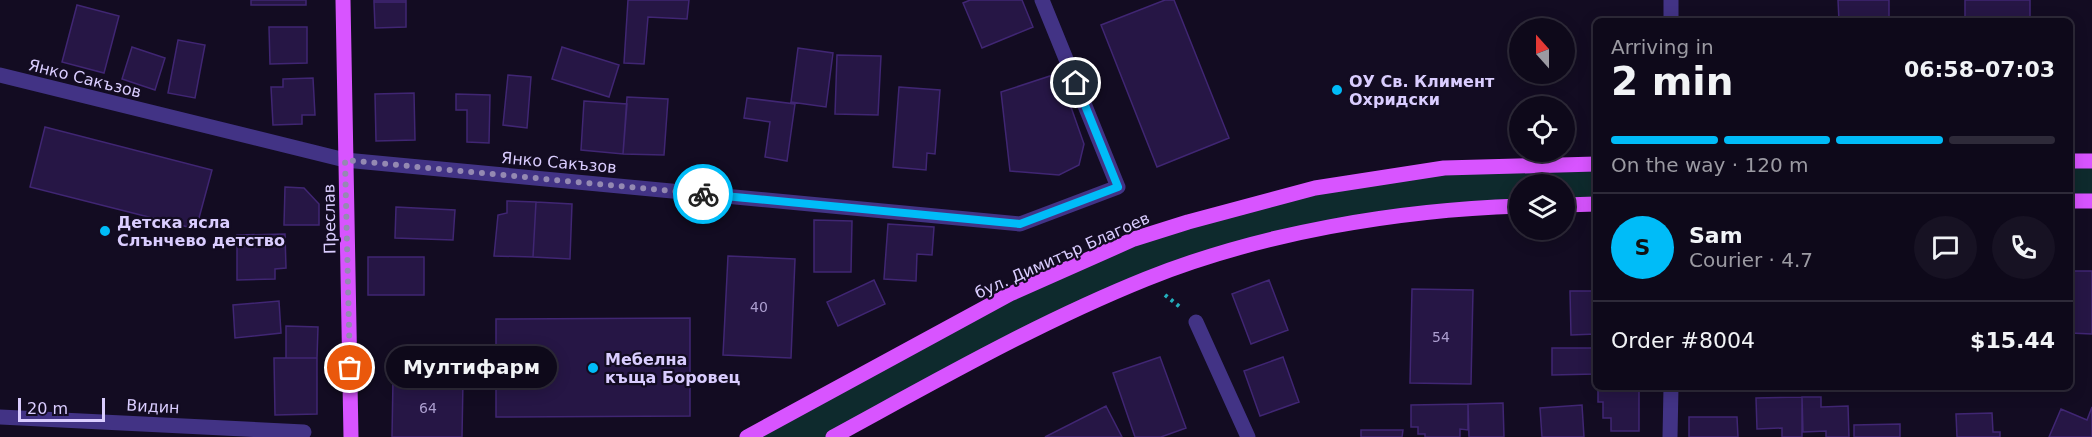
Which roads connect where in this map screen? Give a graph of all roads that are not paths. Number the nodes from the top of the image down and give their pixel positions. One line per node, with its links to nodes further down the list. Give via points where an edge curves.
1 (343, 0): 6 (main road, Преслав)
2 (1042, 0): 6 (street, Янко Сакъзов, via 1118,187 1020,224)
3 (1671, 0): 4 (street)
4 (1671, 18)
5 (0, 75): 6 (street, Янко Сакъзов)
6 (345, 160): 19 (main road, Преслав)
7 (2092, 160): 8 (main road)
8 (2073, 161)
9 (1593, 164): 20 (main road, бул. Димитър Благоев, via 1444,168 1315,188 1177,225 1134,239 1010,294)
10 (2073, 201): 11 (main road)
11 (2092, 201)
12 (1593, 204): 13 (main road)
13 (1575, 205)
14 (1509, 207): 21 (main road, via 1456,208 1316,229 1203,259 1027,332)
15 (1196, 322): 22 (street)
16 (1671, 390): 23 (street)
17 (0, 417): 18 (street, Видин)
18 (304, 432)
19 (351, 437)
20 (747, 437)
21 (833, 437)
22 (1248, 437)
23 (1671, 437)

